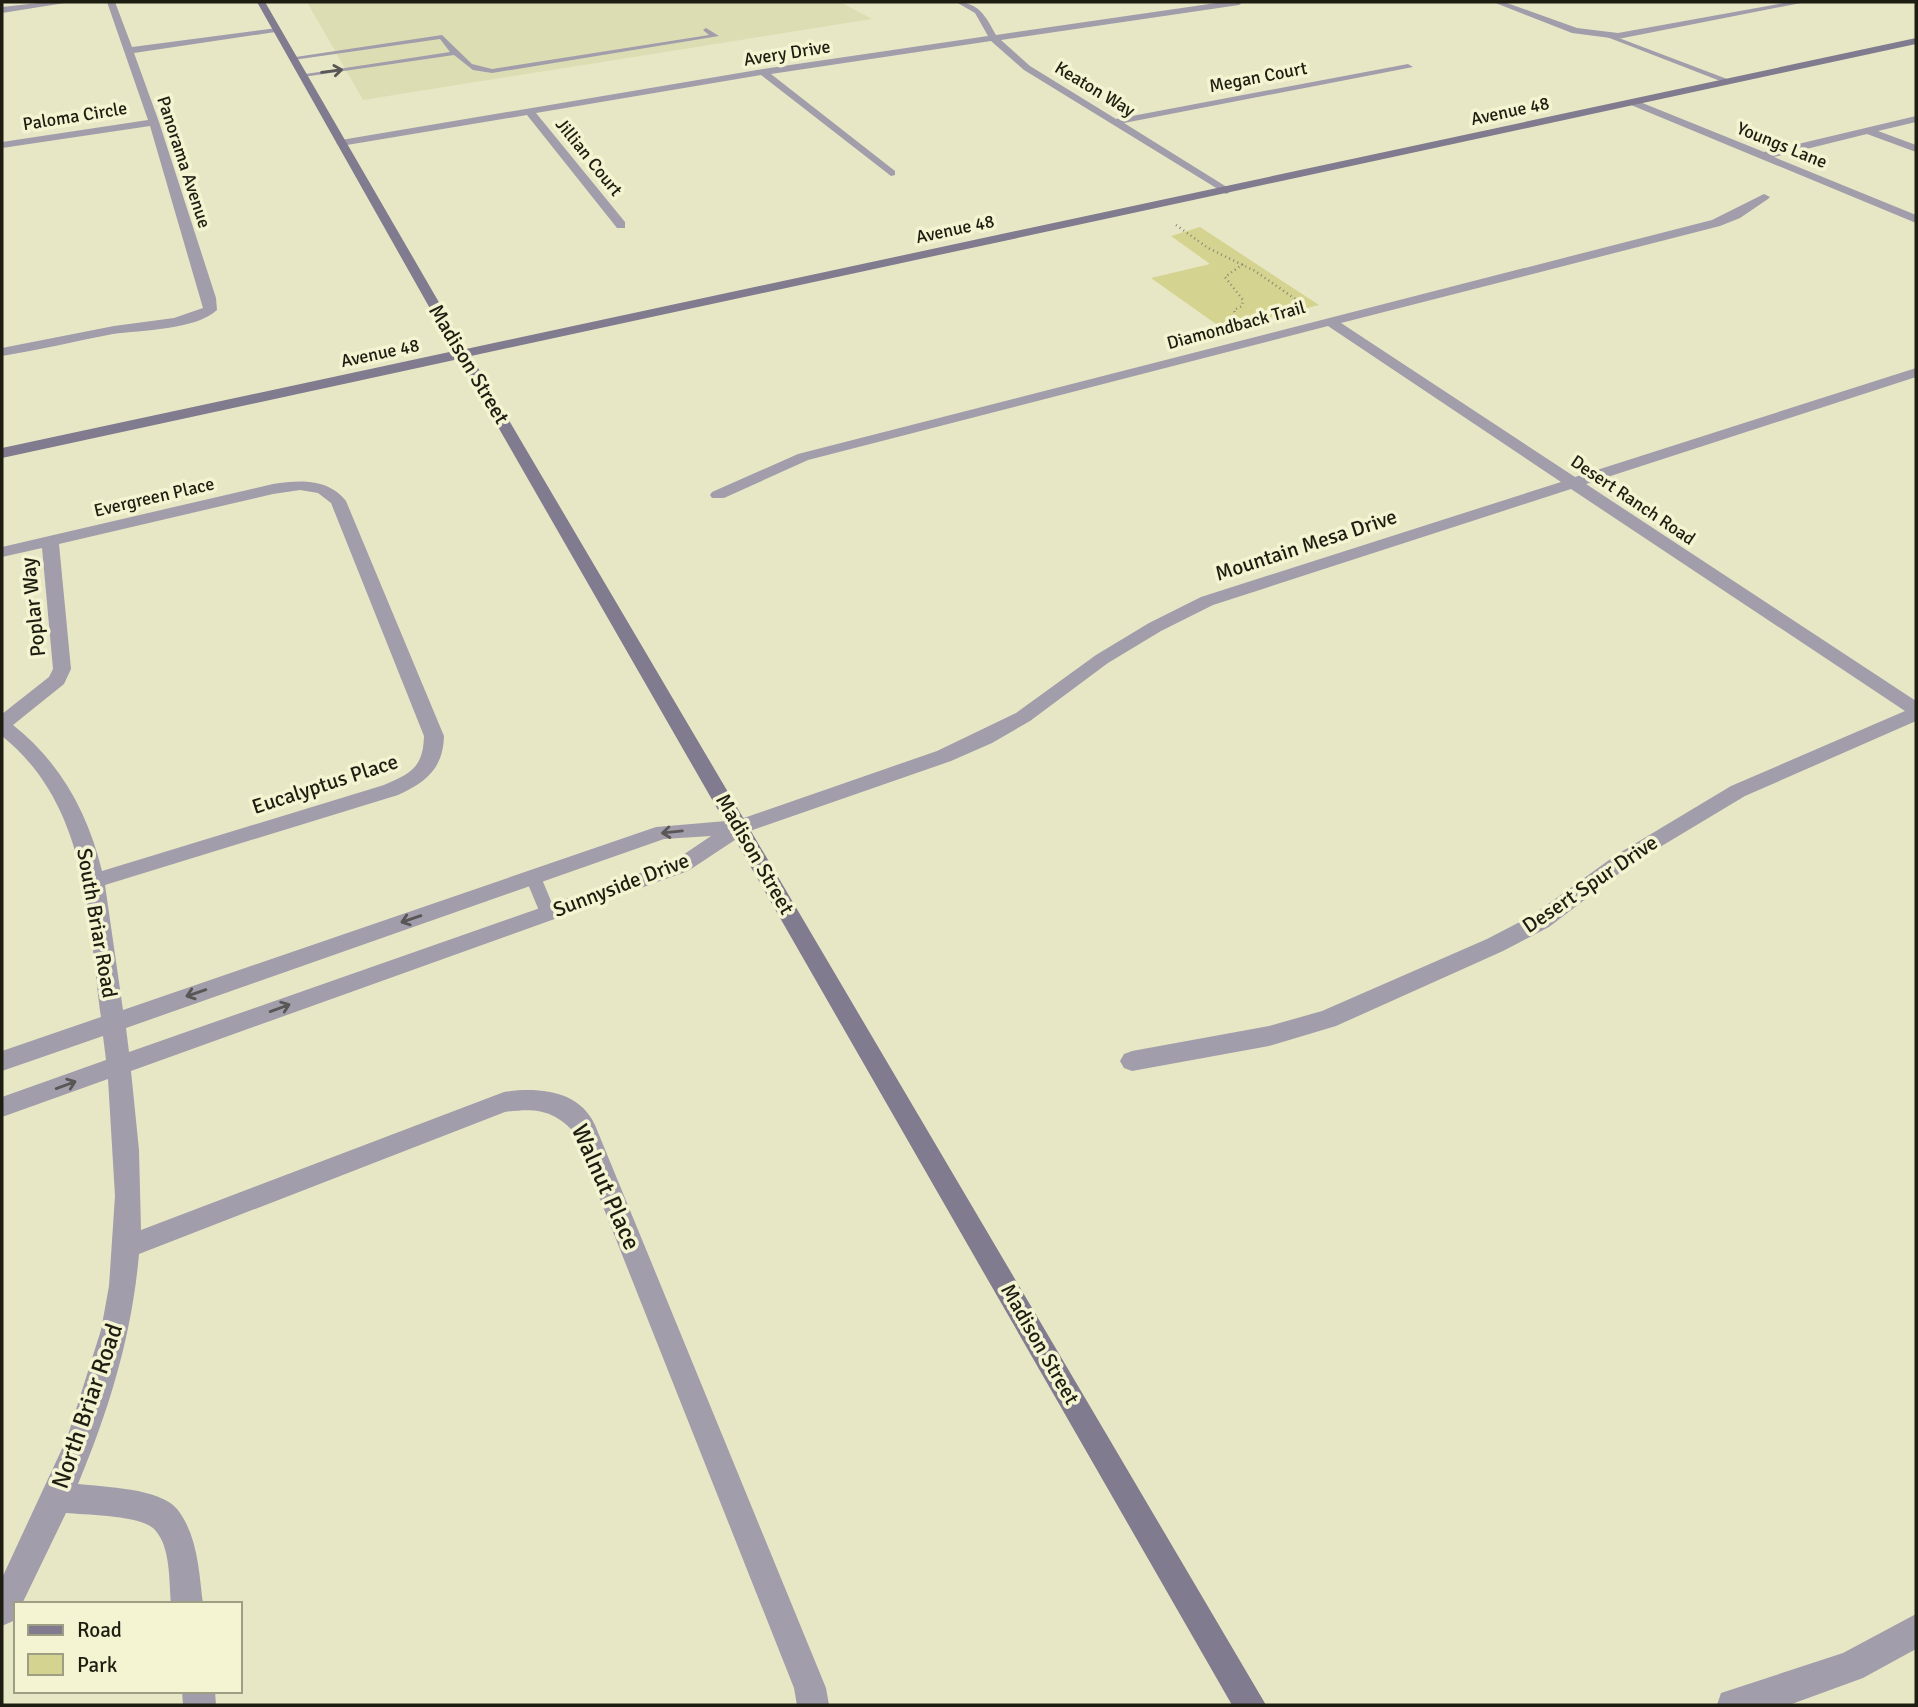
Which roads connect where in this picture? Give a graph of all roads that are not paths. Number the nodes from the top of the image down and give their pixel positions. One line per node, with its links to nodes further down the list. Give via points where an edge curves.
1 (67, 2): 10 (street)
2 (111, 2): 17 (street, Panorama Avenue)
3 (261, 2): 12 (main road, Madison Street)
4 (960, 2): 14 (street, Keaton Way, via 978,11)
5 (1239, 2): 14 (street, Avery Drive)
6 (1497, 2): 13 (street, via 1565,29)
7 (1767, 2): 9 (street)
8 (1802, 2): 9 (street)
9 (1780, 6): 13 (street)
10 (2, 10)
11 (706, 30): 18 (lane, via 716,36 492,71 468,67)
12 (278, 31): 17 (street); 19 (main road, Madison Street)
13 (1609, 36): 24 (lane)
14 (994, 38): 22 (street, Avery Drive); 29 (street, Keaton Way, via 1027,68)
15 (1916, 41): 24 (main road, Avenue 48)
16 (358, 49): 18 (lane, via 442,37); 19 (lane); 20 (lane)
17 (127, 51): 28 (street, Panorama Avenue)
18 (456, 53): 20 (lane)
19 (293, 58): 23 (main road, Madison Street)
20 (369, 66): 23 (lane, one-way to 20)
21 (1408, 67): 29 (street, Megan Court)
22 (763, 72): 26 (street, Avery Drive); 35 (street)
23 (303, 75): 31 (main road, Madison Street)
24 (1731, 82): 25 (main road, Avenue 48)
25 (1635, 103): 34 (street, Youngs Lane); 36 (main road, Avenue 48)
26 (529, 111): 31 (street, Avery Drive); 39 (street, Jillian Court)
27 (1916, 119): 30 (street)
28 (154, 122): 32 (street, Paloma Circle); 41 (street, Panorama Avenue, via 210,310 185,321)
29 (1115, 122): 36 (street, Keaton Way)
30 (1868, 131): 33 (street); 34 (street)
31 (341, 143): 42 (main road, Madison Street)
32 (2, 145)
33 (1916, 149)
34 (1763, 156): 38 (street, Youngs Lane)
35 (891, 173)
36 (1226, 191): 42 (main road, Avenue 48)
37 (1764, 197): 40 (street, Diamondback Trail, via 1716,223)
38 (1916, 219)
39 (621, 225)
40 (1329, 321): 45 (street, Desert Ranch Road); 47 (street, Diamondback Trail, via 803,457)
41 (2, 352)
42 (462, 355): 44 (main road, Avenue 48); 52 (main road, Madison Street)
43 (1916, 372): 45 (street, Mountain Mesa Drive)
44 (2, 453)
45 (1572, 483): 50 (street, Desert Ranch Road); 52 (street, Mountain Mesa Drive, via 1207,601 1102,659 1023,717 985,738)
46 (316, 486): 48 (street, Evergreen Place, via 273,489); 54 (street, Eucalyptus Place, via 338,502 359,552 434,736 431,765 391,790)
47 (718, 495)
48 (50, 541): 49 (street, Evergreen Place); 51 (street, Poplar Way, via 62,669 57,680)
49 (2, 552)
50 (1916, 712): 58 (street, Desert Spur Drive, via 1727,797 1623,860 1541,921 1495,945 1328,1019 1269,1036)
51 (2, 725): 54 (street, South Briar Road, via 22,741 59,787 85,844)
52 (740, 827): 53 (street, Sunnyside Drive, one-way to 53, via 663,832); 55 (street, Sunnyside Drive, via 681,866); 67 (main road, Madison Street)
53 (533, 877): 55 (lane); 56 (street, Sunnyside Drive, one-way to 56)
54 (94, 881): 56 (street, South Briar Road)
55 (548, 913): 59 (street, Sunnyside Drive, one-way to 55)
56 (113, 1022): 57 (street, Sunnyside Drive); 59 (street, South Briar Road)
57 (2, 1061)
58 (1132, 1061)
59 (118, 1065): 60 (street, Sunnyside Drive, one-way to 59); 61 (street, North Briar Road)
60 (2, 1107)
61 (127, 1247): 62 (street, North Briar Road, via 115,1331); 66 (street, Walnut Place, via 504,1102 530,1098 569,1109 583,1125)
62 (57, 1497): 63 (street, via 141,1506 166,1519 180,1549); 64 (street, North Briar Road)
63 (187, 1602)
64 (2, 1610)
65 (1916, 1630): 68 (street, via 1900,1643 1815,1682)
66 (813, 1705)
67 (1250, 1705)
68 (1733, 1705)

